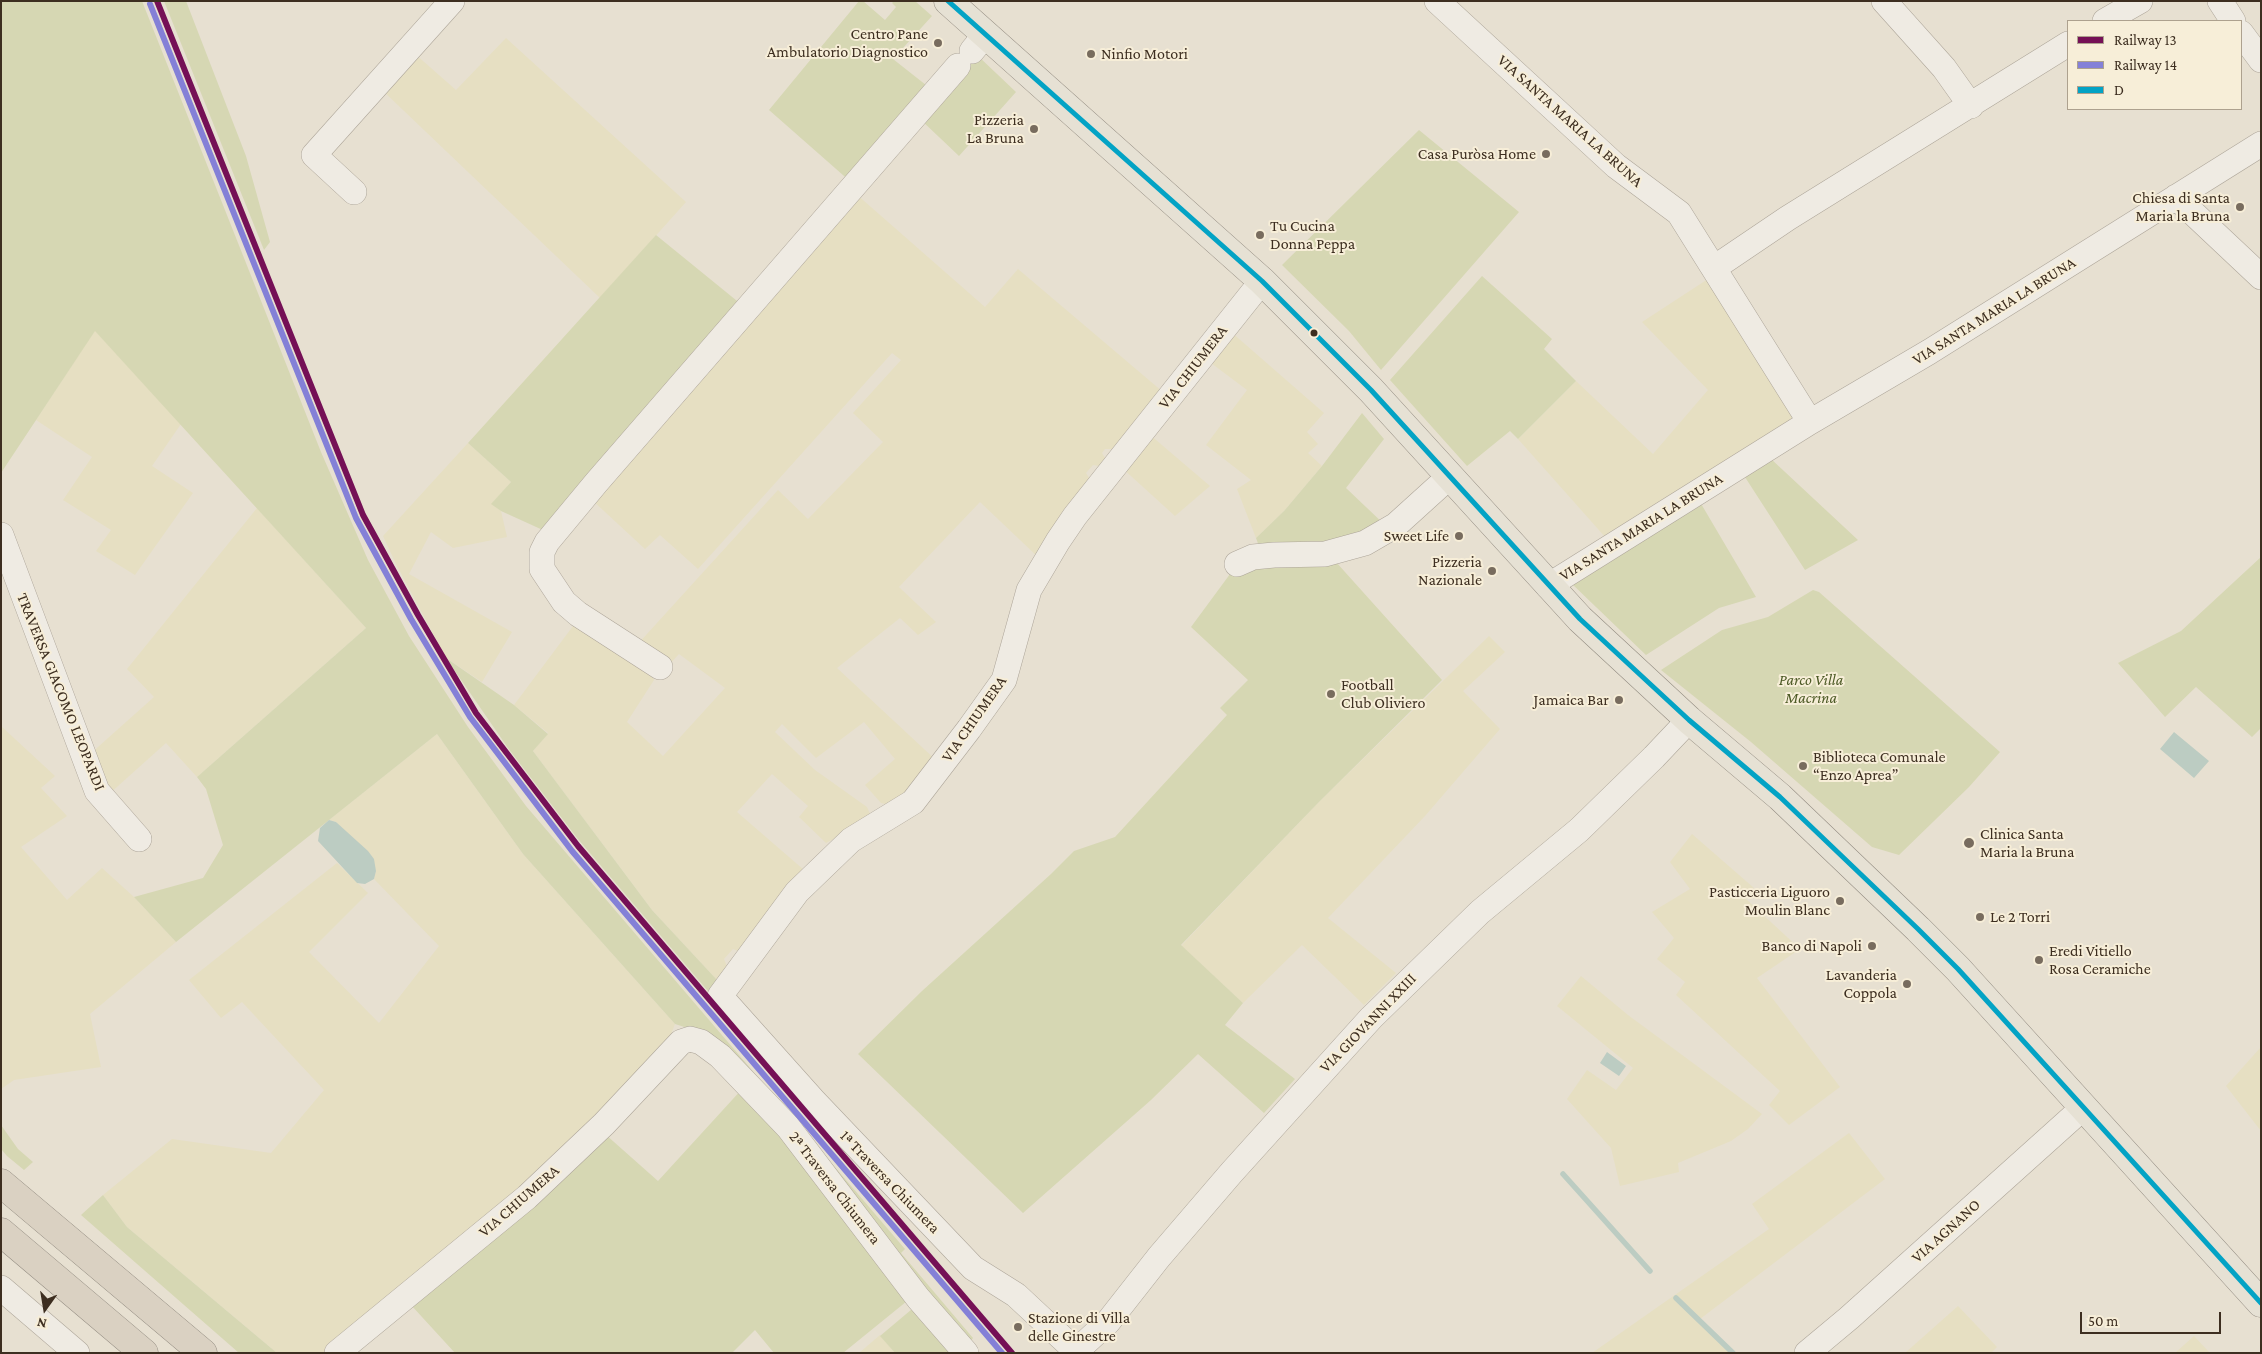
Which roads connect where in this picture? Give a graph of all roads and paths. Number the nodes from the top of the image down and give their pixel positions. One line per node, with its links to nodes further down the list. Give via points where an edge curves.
1 (452, 1): 15 (street, via 314,155)
2 (948, 1): 11 (main road)
3 (1437, 1): 17 (street, VIA SANTA MARIA LA BRUNA, via 1616,166 1679,213)
4 (1884, 1): 13 (street, via 1944,68)
5 (2140, 1): 7 (street)
6 (2220, 1): 8 (street)
7 (2107, 20)
8 (2232, 20)
9 (2242, 34): 12 (street)
10 (2067, 45): 13 (street)
11 (972, 50): 19 (main road); 25 (street, via 547,542 542,552 542,569 564,602)
12 (2261, 60)
13 (1971, 106): 17 (street, via 1788,218)
14 (2261, 144): 16 (street, VIA SANTA MARIA LA BRUNA)
15 (354, 192)
16 (2176, 197): 18 (street); 20 (street, VIA SANTA MARIA LA BRUNA, via 1937,347)
17 (1714, 268): 20 (street, VIA SANTA MARIA LA BRUNA)
18 (2261, 277)
19 (1262, 281): 21 (main road, via 1371,390); 28 (street, VIA CHIUMERA, via 1058,540 1029,590 1004,680 969,729 913,802 851,840 797,892)
20 (1810, 422): 24 (street, VIA SANTA MARIA LA BRUNA)
21 (1449, 477): 23 (street, via 1396,525 1365,543 1325,554 1253,557); 24 (main road)
22 (1, 535): 27 (street, TRAVERSA GIACOMO LEOPARDI, via 97,790)
23 (1237, 564)
24 (1548, 586): 26 (main road)
25 (660, 667)
26 (1689, 720): 30 (main road, via 1780,797 1918,929); 35 (street, VIA GIOVANNI XXIII, via 1579,830 1480,912 1371,1018 1232,1172 1108,1322)
27 (139, 839)
28 (720, 996): 35 (street, 1ª Traversa Chiumera, via 813,1100 973,1268 1016,1295)
29 (690, 1039): 39 (street, VIA CHIUMERA, via 681,1042 604,1124 527,1197); 40 (street, 2ª Traversa Chiumera, via 720,1056 788,1127 918,1298)
30 (2084, 1107): 34 (main road); 41 (street, VIA AGNANO)
31 (1, 1183): 38 (highway)
32 (1, 1232): 37 (highway)
33 (1, 1288): 36 (street)
34 (2261, 1303)
35 (1075, 1352)
36 (77, 1353)
37 (144, 1353)
38 (203, 1353)
39 (337, 1353)
40 (966, 1353)
41 (1807, 1353)

